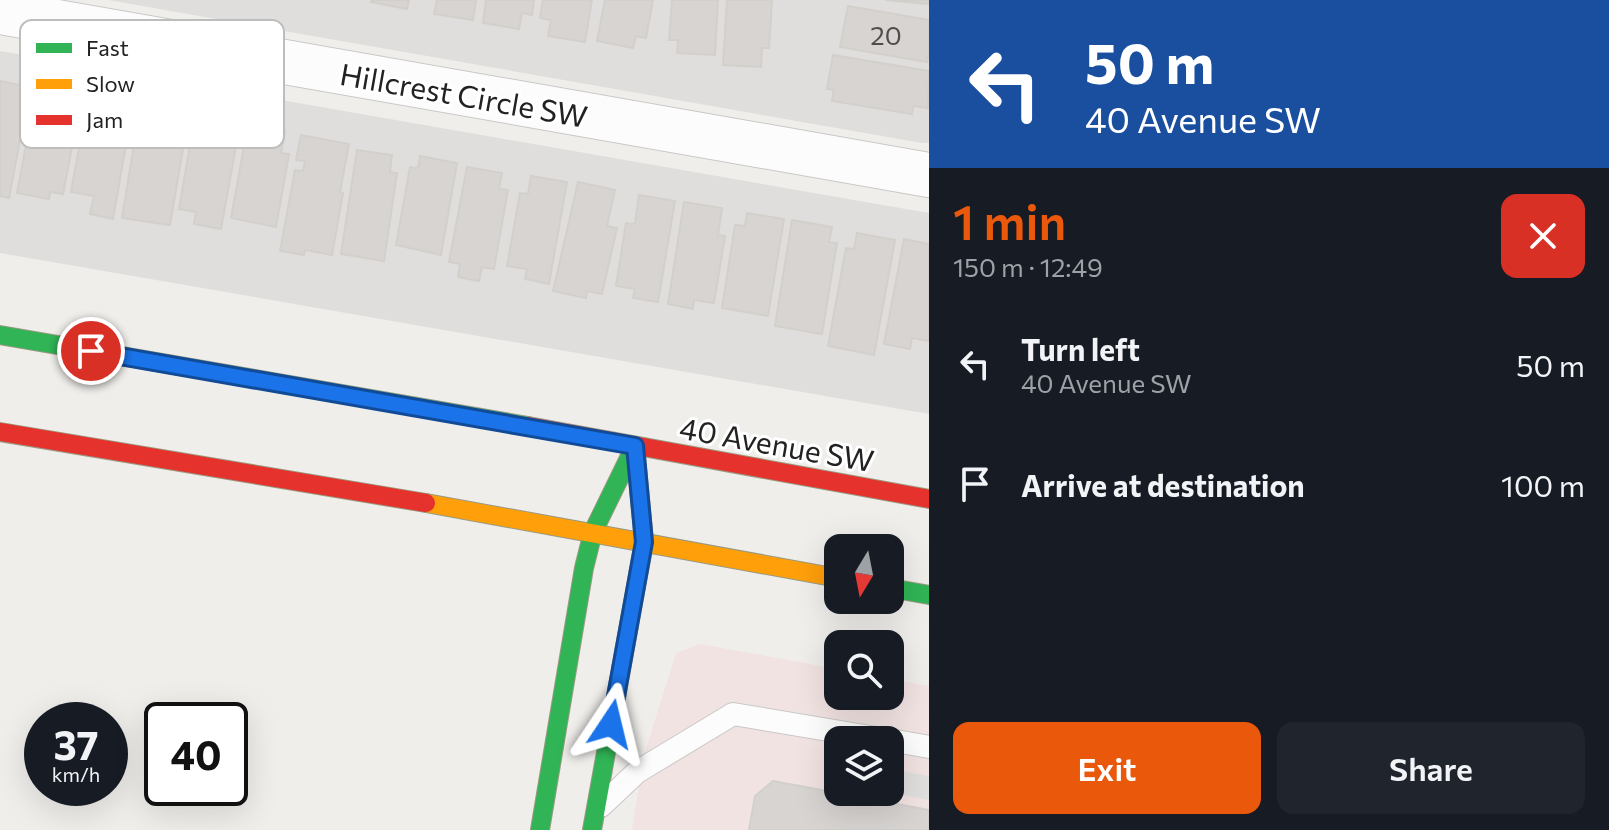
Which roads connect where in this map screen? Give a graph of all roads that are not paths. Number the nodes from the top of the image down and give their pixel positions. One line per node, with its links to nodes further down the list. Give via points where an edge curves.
1 (0, 12): 2 (street, Hillcrest Circle SW)
2 (46, 20)
3 (284, 62): 4 (street, Hillcrest Circle SW)
4 (929, 175)
5 (0, 335): 7 (main road, 40 Avenue SW)
6 (0, 432): 9 (main road)
7 (635, 446): 8 (main road, 40 Avenue SW); 9 (main road); 10 (main road)
8 (929, 499)
9 (593, 532): 10 (main road); 18 (main road)
10 (644, 542): 11 (main road); 17 (main road)
11 (824, 575)
12 (904, 591): 13 (main road)
13 (929, 595)
14 (824, 729): 17 (lane, via 733,714 637,772)
15 (904, 743): 16 (lane)
16 (929, 747)
17 (594, 821)
18 (540, 830)

